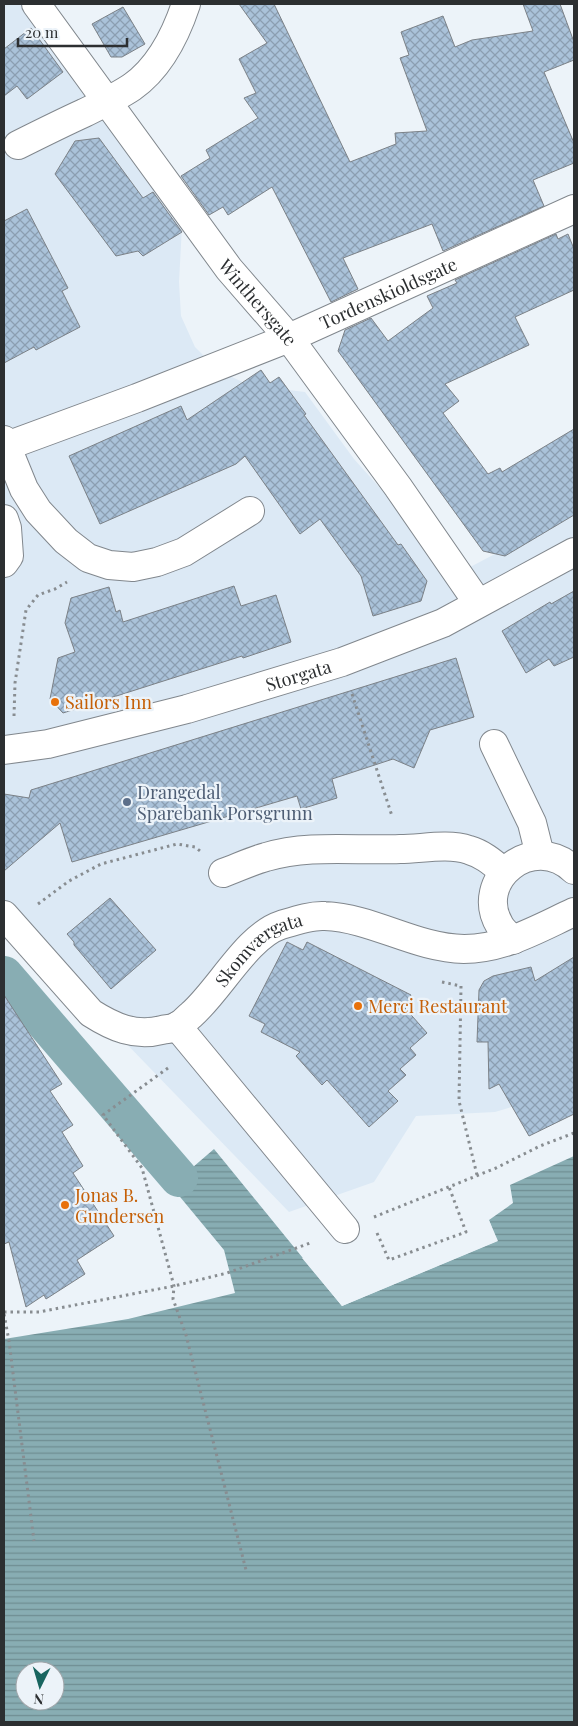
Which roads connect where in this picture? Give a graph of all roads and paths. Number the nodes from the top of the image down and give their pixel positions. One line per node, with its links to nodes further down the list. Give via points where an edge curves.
1 (36, 4): 3 (street, Winthersgate)
2 (186, 4): 3 (street, via 166,50 133,87)
3 (107, 101): 4 (street); 6 (street, Winthersgate, via 229,269)
4 (18, 145)
5 (574, 209): 6 (street, Tordenskioldsgate)
6 (289, 338): 7 (street, Tordenskioldsgate, via 137,398); 13 (street, Winthersgate)
7 (5, 444): 11 (street, via 38,511 66,541)
8 (250, 511): 11 (street, via 184,552 157,562 133,567 109,566)
9 (4, 519): 12 (street, via 9,556)
10 (574, 552): 13 (street, Storgata)
11 (88, 558): 15 (path, via 67,582 38,595 26,610)
12 (4, 563)
13 (478, 603): 15 (street, Storgata, via 443,622 342,662 188,709 48,744)
14 (494, 744): 16 (street, via 532,823)
15 (8, 750)
16 (540, 856): 17 (street, via 555,857); 18 (street, via 516,862)
17 (574, 870)
18 (504, 872): 19 (street, via 484,856 468,849 449,847 302,850 267,856); 22 (street, via 496,887 494,906 500,926)
19 (222, 873): 21 (path, via 195,846 177,844 101,864)
20 (574, 912): 22 (street, Skomværgata)
21 (8, 919): 24 (street, Skomværgata, via 91,1013 107,1024 133,1032 150,1033)
22 (513, 940): 24 (street, Skomværgata, via 465,949 436,946 360,921 324,916 297,920 273,928 252,945 200,1008)
23 (461, 986): 27 (path, via 459,1101)
24 (177, 1026): 25 (street)
25 (195, 1048): 30 (street); 31 (path, via 103,1116 142,1168)
26 (574, 1133): 27 (path)
27 (477, 1176): 28 (path)
28 (449, 1187): 29 (path); 29 (path, via 466,1232 390,1260)
29 (370, 1219): 30 (path)
30 (345, 1229): 31 (path, via 227,1273)
31 (174, 1286): 32 (path, via 39,1312); 34 (path, via 173,1299 186,1335)
32 (4, 1313): 33 (path)
33 (34, 1541)
34 (246, 1570)

